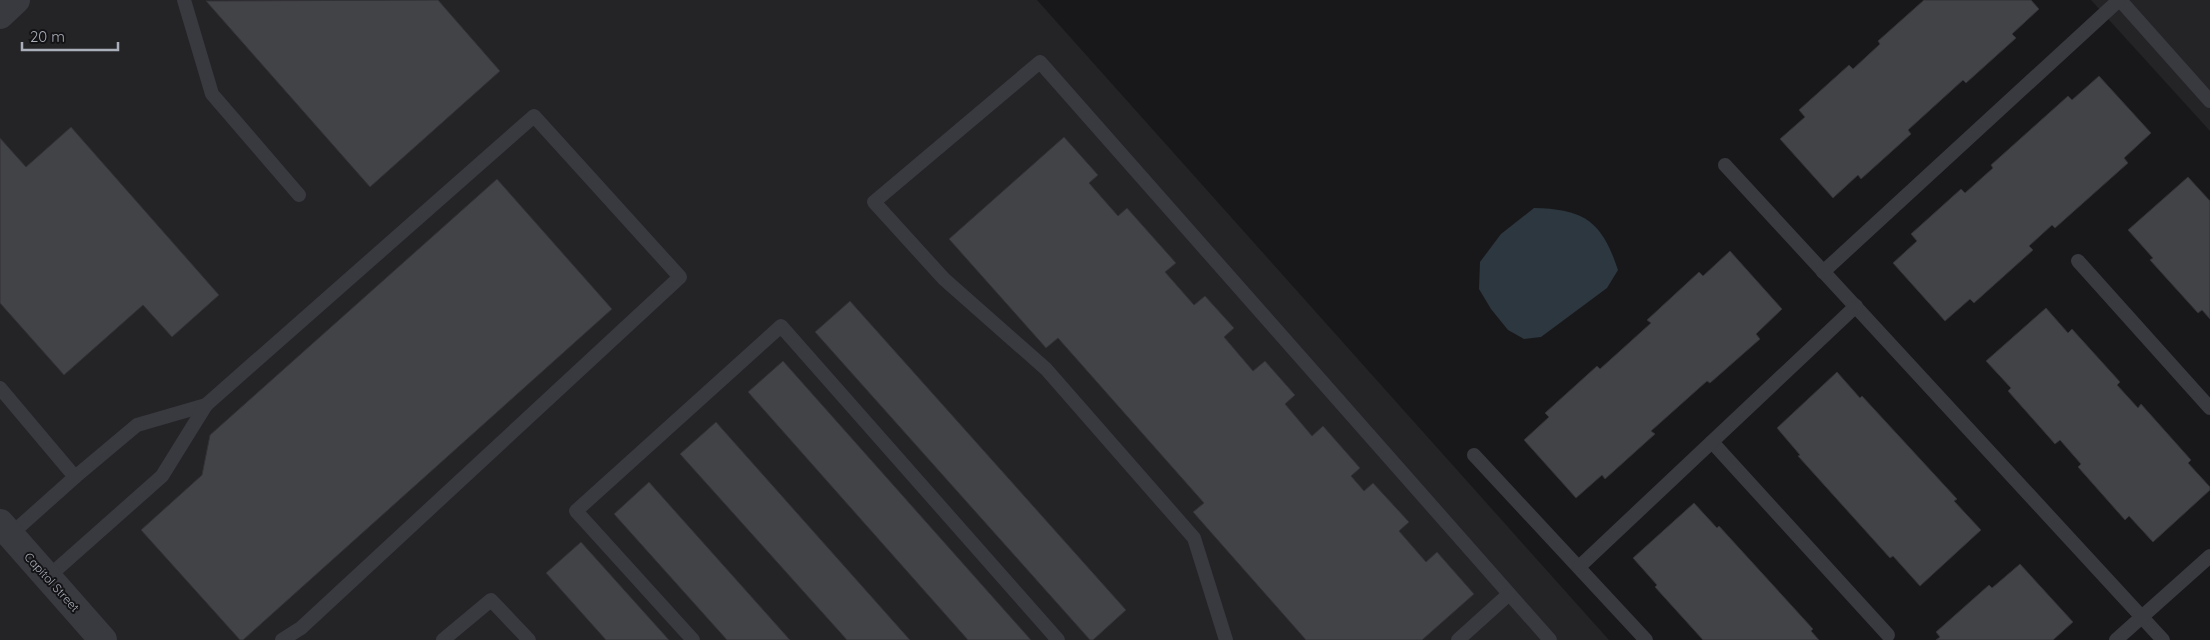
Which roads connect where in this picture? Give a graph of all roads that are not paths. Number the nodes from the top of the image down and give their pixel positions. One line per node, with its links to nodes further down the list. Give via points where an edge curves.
1 (16, 0): 4 (street)
2 (184, 0): 7 (lane, via 212,94)
3 (2120, 0): 5 (lane); 9 (lane)
4 (0, 15)
5 (2210, 101)
6 (1725, 165): 9 (lane)
7 (299, 195)
8 (2078, 261): 13 (lane)
9 (1823, 272): 10 (lane)
10 (1856, 306): 14 (lane); 22 (lane)
11 (0, 388): 16 (lane)
12 (206, 405): 16 (lane, via 137,425); 20 (lane, via 162,476); 25 (lane, via 534,116 680,278 300,628)
13 (2210, 408)
14 (1712, 442): 19 (lane); 23 (lane)
15 (1474, 454): 19 (lane)
16 (75, 477): 17 (lane)
17 (5, 529): 20 (street, Capitol Street)
18 (2210, 556): 22 (lane)
19 (1579, 567): 33 (lane)
20 (48, 577): 24 (street, Capitol Street)
21 (1509, 594): 30 (lane, via 1040,62 874,202 944,279 1046,369 1194,538); 31 (lane); 32 (lane)
22 (2142, 616): 34 (lane); 35 (lane)
23 (1888, 635)
24 (104, 640)
25 (282, 640)
26 (443, 640): 27 (lane, via 491,600)
27 (529, 640)
28 (693, 640): 29 (lane, via 576,511 781,326)
29 (1058, 640)
30 (1226, 640)
31 (1458, 640)
32 (1550, 640)
33 (1646, 640)
34 (2116, 640)
35 (2163, 640)

